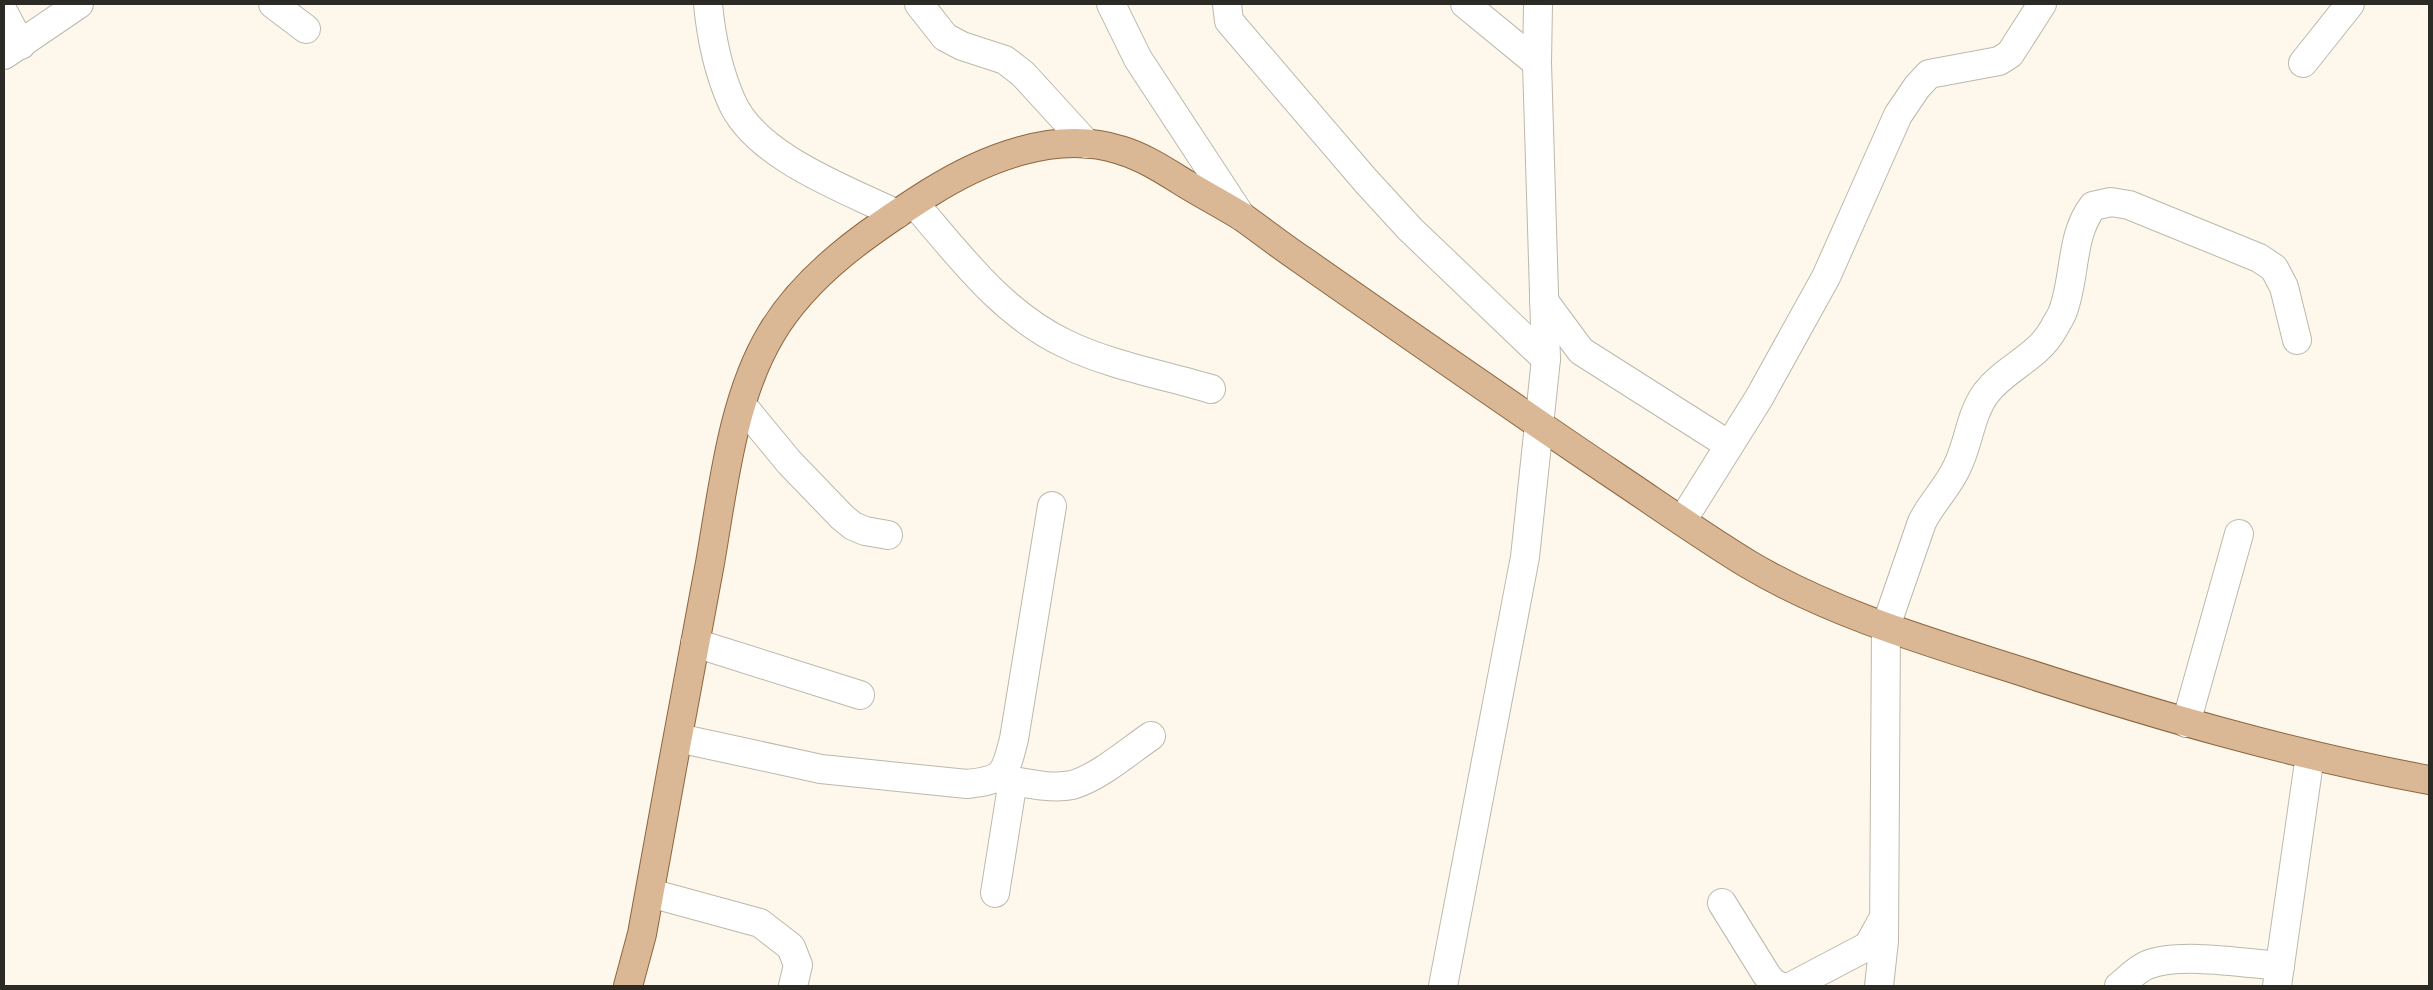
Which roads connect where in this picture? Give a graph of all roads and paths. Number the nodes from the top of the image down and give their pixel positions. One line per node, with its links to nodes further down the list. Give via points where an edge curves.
1 (79, 4): 13 (street)
2 (274, 4): 12 (street)
3 (708, 4): 17 (street, via 711,30 731,101 754,134 779,155 805,170)
4 (919, 4): 16 (street, via 945,37 1005,60 1024,74)
5 (1111, 4): 18 (street, via 1138,59)
6 (1465, 4): 14 (street)
7 (1538, 4): 14 (street)
8 (2042, 4): 25 (street, via 2010,54 2000,61 1929,74 1916,88 1898,115 1826,277)
9 (2350, 4): 15 (street)
10 (1223, 10): 21 (street, via 1366,181)
11 (4, 13): 13 (street)
12 (306, 29)
13 (12, 50)
14 (1537, 63): 19 (street)
15 (2303, 63)
16 (1087, 144): 17 (main road, via 1024,150 988,162); 18 (main road, via 1116,148 1148,161)
17 (905, 208): 22 (street, via 988,289 1027,320 1066,344); 23 (main road, via 826,269 792,303 770,335)
18 (1241, 216): 24 (main road)
19 (1544, 302): 21 (street); 25 (street, via 1580,350)
20 (2297, 340): 30 (street, via 2284,287 2274,268 2259,258 2129,205 2111,202 2094,206 2084,218 2077,240 2063,310 2049,337 2026,360 2002,377 1976,408 1958,467 1922,522)
21 (1546, 359): 24 (street)
22 (1211, 389)
23 (742, 405): 28 (street, via 789,462 842,517 865,531); 31 (main road)
24 (1538, 425): 27 (main road); 44 (street, via 1525,557)
25 (1729, 445): 27 (street)
26 (1052, 506): 37 (street, via 1014,739)
27 (1682, 521): 30 (main road, via 1751,566 1802,592)
28 (888, 534)
29 (2239, 534): 33 (street)
30 (1886, 626): 33 (main road); 42 (street)
31 (695, 643): 32 (street); 35 (main road)
32 (860, 695)
33 (2186, 723): 36 (main road)
34 (1151, 736): 37 (street, via 1093,775 1071,785)
35 (678, 738): 37 (street, via 821,769 966,784); 40 (main road)
36 (2310, 755): 38 (main road); 43 (street)
37 (1004, 779): 39 (street)
38 (2429, 780)
39 (995, 893)
40 (650, 894): 45 (main road); 46 (street, via 760,924 790,947 798,965)
41 (1722, 903): 47 (street, via 1766,974)
42 (1884, 918): 48 (street, via 1868,946); 49 (street)
43 (2279, 976): 50 (street, via 2188,959 2166,960 2145,966)
44 (1450, 984)
45 (628, 986)
46 (793, 986)
47 (1780, 986)
48 (1792, 986)
49 (1879, 986)
50 (2119, 986)

